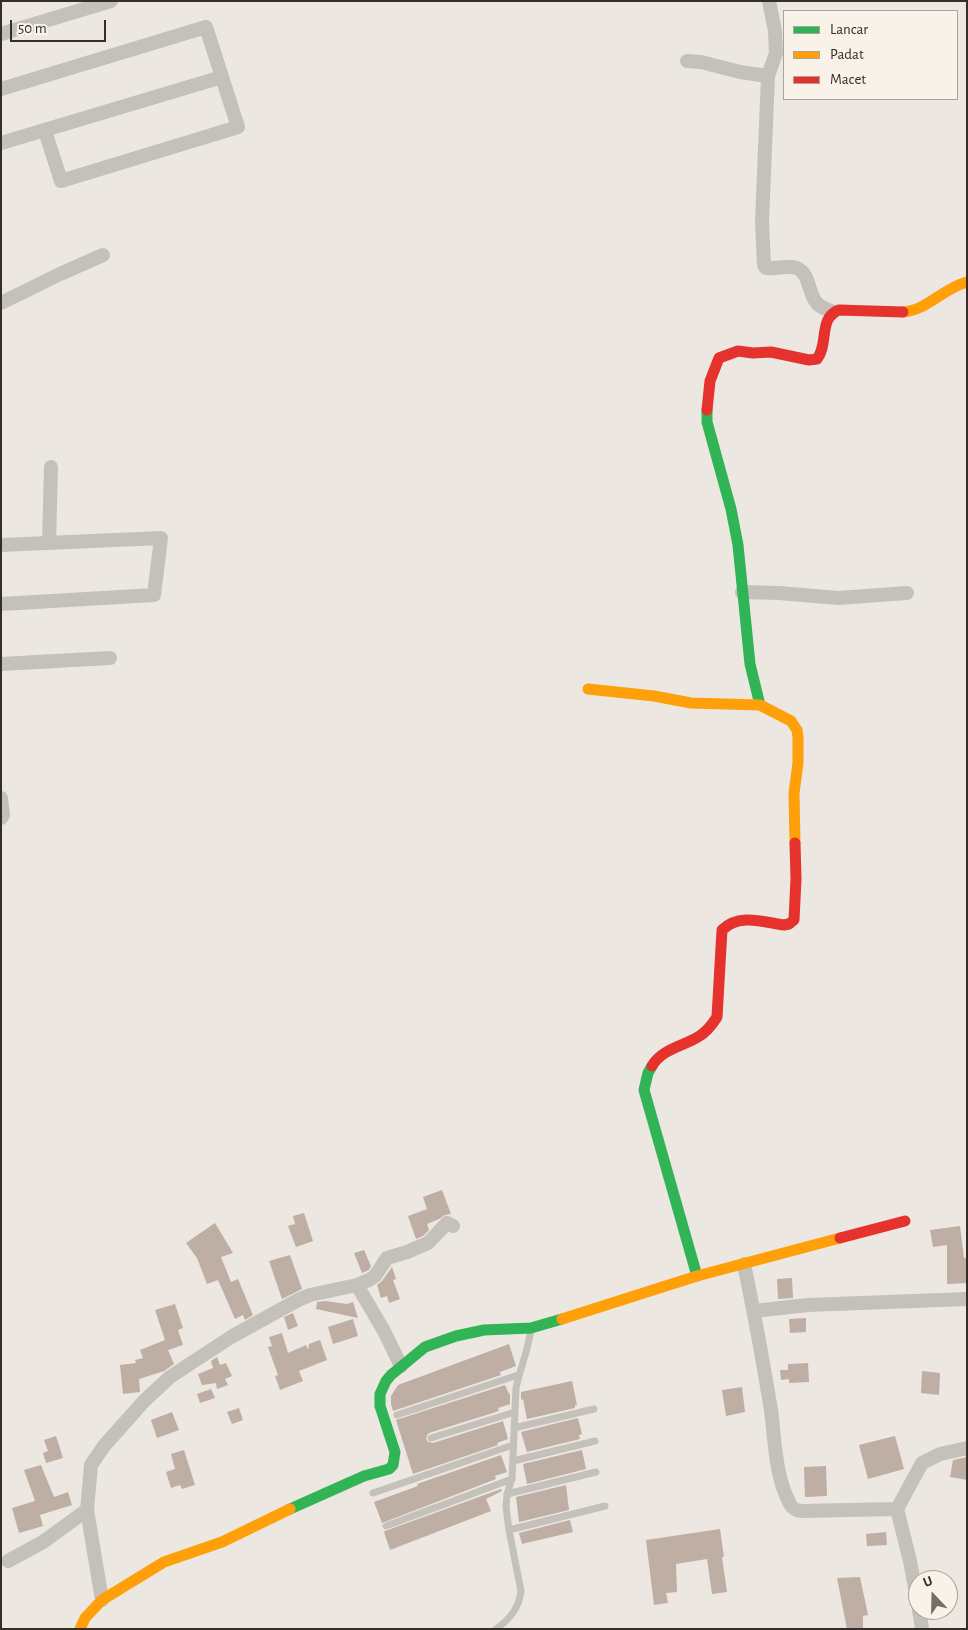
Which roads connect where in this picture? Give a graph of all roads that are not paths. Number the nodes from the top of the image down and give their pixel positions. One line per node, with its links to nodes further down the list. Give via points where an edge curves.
1 (112, 1): 3 (street)
2 (769, 1): 5 (street, via 776,53)
3 (1, 34)
4 (687, 62): 5 (street)
5 (768, 76): 13 (street, via 762,222 764,265 766,268 792,267 800,270 816,302)
6 (222, 77): 7 (street, via 206,27); 8 (street); 8 (street, via 238,127 61,181)
7 (1, 89)
8 (46, 131): 9 (street)
9 (1, 143)
10 (103, 255): 12 (street)
11 (967, 282): 13 (street, via 948,288 916,310)
12 (1, 303)
13 (833, 312): 17 (street, via 828,316 822,351 817,359 738,350 719,358 711,375 707,422 731,509)
14 (51, 467): 15 (street)
15 (49, 543): 16 (street); 19 (street, via 161,538 154,595)
16 (1, 545)
17 (742, 592): 18 (street, via 838,598); 23 (street, via 750,664)
18 (907, 593)
19 (1, 604)
20 (110, 658): 21 (street)
21 (1, 664)
22 (588, 689): 23 (street, via 691,703)
23 (760, 705): 29 (street, via 791,721 797,730 794,920 784,926 741,921 724,927 714,1023 695,1038 662,1054 650,1069 644,1090)
24 (1, 798): 25 (street)
25 (1, 818)
26 (905, 1221): 28 (street)
27 (453, 1226): 30 (street, via 447,1223 428,1243 386,1258 374,1276)
28 (744, 1264): 29 (street); 32 (street)
29 (697, 1276): 33 (street)
30 (357, 1285): 34 (street); 51 (street, via 298,1300 231,1337 170,1377 126,1420 90,1465)
31 (967, 1299): 32 (street, via 808,1305)
32 (754, 1311): 50 (street, via 777,1458 782,1482 794,1509 802,1512)
33 (531, 1328): 34 (street, via 484,1330 456,1336 425,1348); 35 (lane)
34 (401, 1366): 56 (street, via 380,1394 380,1406 394,1448 395,1459 389,1469 315,1497 222,1542 164,1562)
35 (518, 1374): 37 (lane); 38 (lane)
36 (594, 1408): 39 (lane)
37 (515, 1412): 39 (lane); 40 (lane)
38 (397, 1415)
39 (514, 1428): 42 (lane)
40 (431, 1438)
41 (595, 1440): 44 (lane)
42 (513, 1445): 44 (lane); 47 (lane)
43 (967, 1448): 50 (street, via 940,1454 922,1463)
44 (513, 1461): 46 (lane)
45 (596, 1472): 48 (lane)
46 (512, 1479): 48 (lane); 52 (lane)
47 (373, 1493)
48 (507, 1494): 53 (lane)
49 (605, 1506): 53 (lane)
50 (897, 1509): 55 (street)
51 (87, 1510): 54 (street, via 43,1542); 56 (street)
52 (386, 1526)
53 (509, 1530): 58 (lane, via 520,1600 516,1610)
54 (8, 1561)
55 (912, 1570)
56 (102, 1600): 57 (street, via 85,1618)
57 (80, 1629)
58 (496, 1629)

